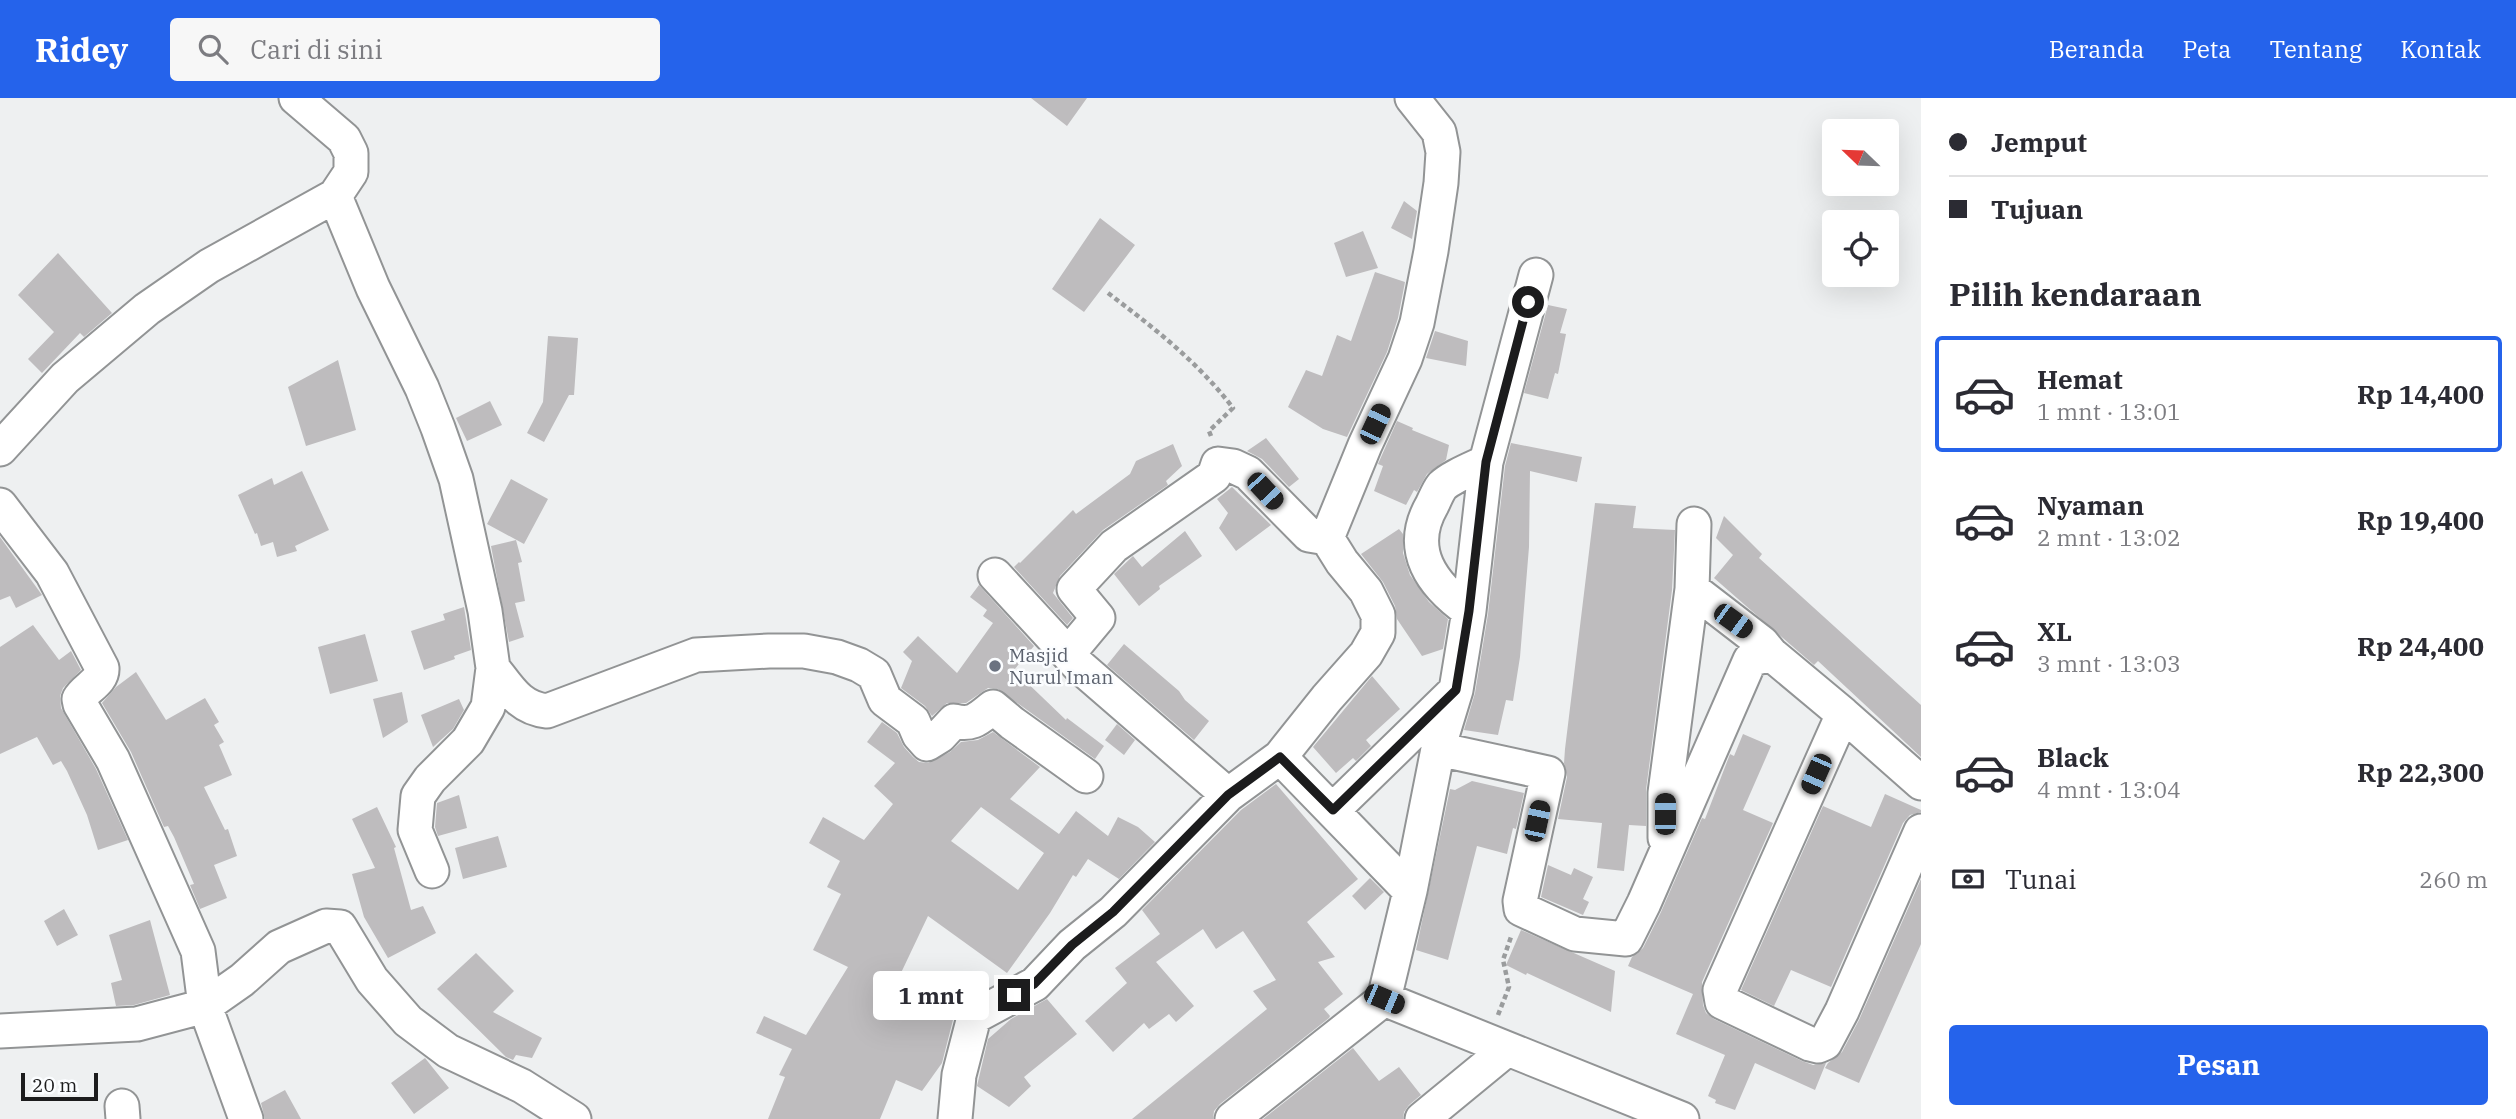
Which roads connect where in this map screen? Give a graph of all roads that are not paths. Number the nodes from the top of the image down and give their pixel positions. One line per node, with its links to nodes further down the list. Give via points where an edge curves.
1 (296, 98): 3 (street, via 344,139 351,153 351,172)
2 (1412, 98): 9 (street, via 1439,132 1443,152 1417,323)
3 (335, 196): 5 (street, via 209,266 147,309 65,378); 15 (street, via 422,388 456,479)
4 (1536, 275): 6 (street)
5 (0, 449)
6 (1486, 462): 12 (street); 12 (street, via 1443,485 1426,514 1419,544 1432,578)
7 (0, 505): 29 (street, via 52,573 102,668 99,679 82,694 80,704 113,760 198,951)
8 (1694, 524): 11 (street)
9 (1327, 538): 13 (street, via 1309,535 1248,473 1218,464 1214,476 1114,546 1074,589 1098,618); 19 (street, via 1372,603 1378,615 1378,633 1366,654)
10 (995, 575): 13 (street)
11 (1692, 589): 14 (street, via 1762,642); 25 (street, via 1665,793)
12 (1469, 611): 16 (street)
13 (1068, 654): 22 (street)
14 (1771, 654): 17 (street); 25 (street, via 1750,660)
15 (493, 668): 20 (street, via 513,695 528,707 547,712 695,654 769,650 837,657 874,674 885,700 913,722 927,744 954,721 972,722 993,707); 26 (street, via 488,707 468,741 418,796 415,830)
16 (1456, 690): 18 (street); 23 (street)
17 (1843, 714): 21 (street); 24 (street, via 1720,990 1722,1002 1810,1044 1825,1043)
18 (1437, 749): 25 (street, via 1548,773 1521,909 1576,934 1626,939); 27 (street)
19 (1280, 757): 22 (street); 23 (street)
20 (1086, 776)
21 (1921, 783)
22 (1228, 795): 34 (street, via 1113,912 1034,984 974,1017 959,1075)
23 (1333, 810): 27 (street)
24 (1921, 831)
25 (1664, 855)
26 (432, 871)
27 (1410, 891): 28 (street)
28 (1384, 999): 31 (street); 35 (street)
29 (205, 1006): 30 (street, via 137,1024); 32 (street); 33 (street, via 279,947 335,925 408,1021 448,1052 522,1086)
30 (0, 1031)
31 (1506, 1049): 36 (street); 37 (street)
32 (246, 1119)
33 (574, 1119)
34 (955, 1119)
35 (1232, 1119)
36 (1422, 1119)
37 (1682, 1119)

